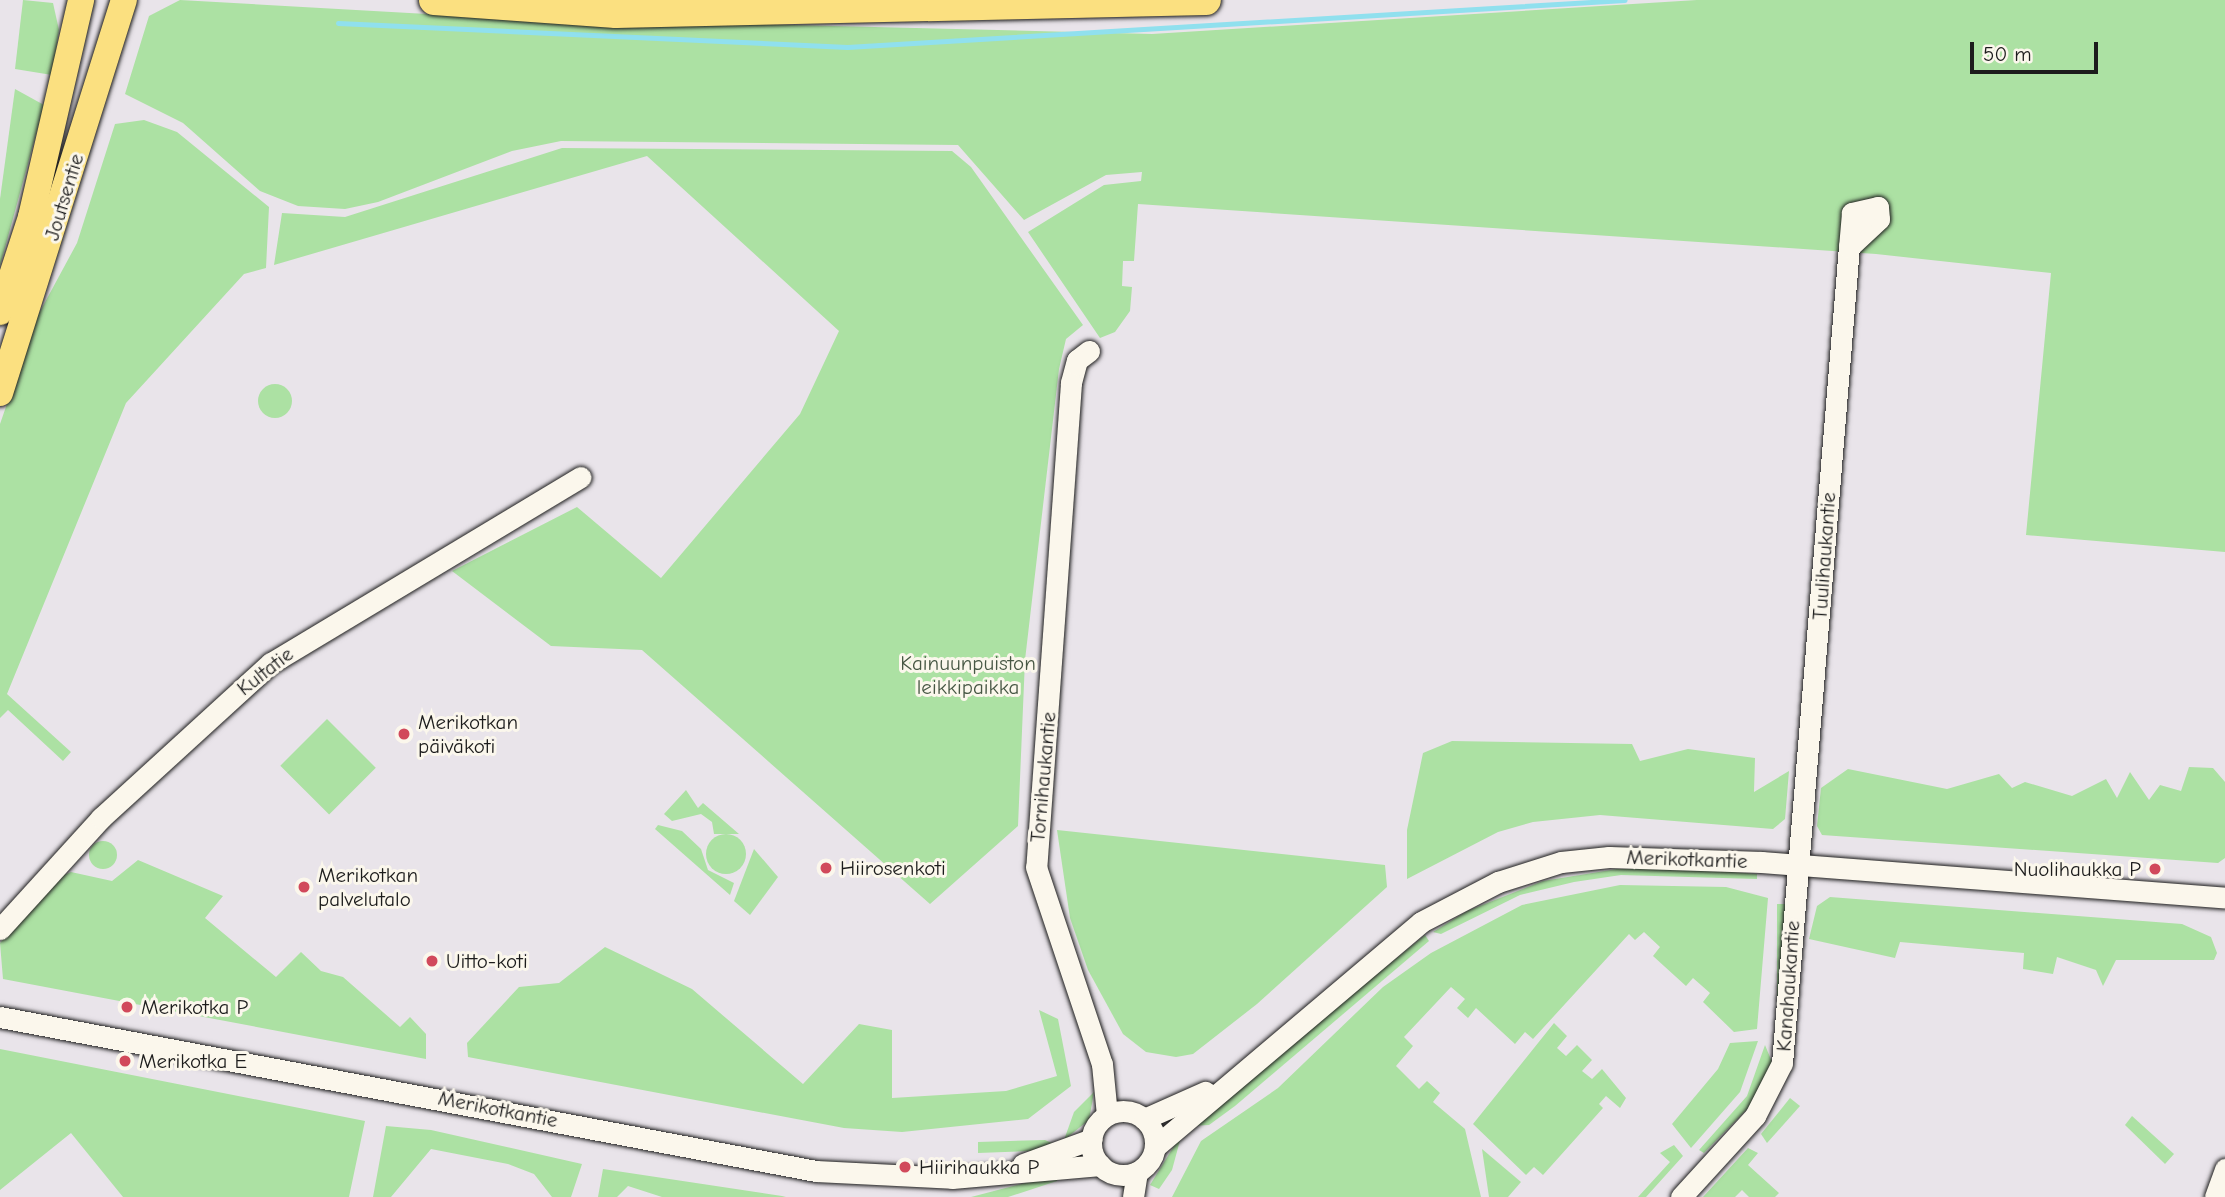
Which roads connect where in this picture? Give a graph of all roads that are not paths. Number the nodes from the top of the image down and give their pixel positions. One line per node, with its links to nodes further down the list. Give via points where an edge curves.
1 (81, 0): 6 (main road, Joutsentie, via 31,217)
2 (124, 0): 8 (main road, Joutsentie)
3 (434, 0): 4 (highway, via 617,13)
4 (1206, 0)
5 (1849, 247): 10 (street, Tuulihaukantie)
6 (0, 312)
7 (1089, 351): 15 (street, Tornihaukantie, via 1077,360 1071,383 1035,867 1102,1064)
8 (0, 393)
9 (580, 478): 12 (street, Kultatie, via 271,663 101,818)
10 (1795, 865): 11 (street, Merikotkantie); 14 (street, Merikotkantie, via 1609,857 1561,862 1498,883 1421,922); 23 (street, Kanahaukantie, via 1782,1063 1755,1116)
11 (2225, 898)
12 (0, 929)
13 (0, 1017): 20 (street, Merikotkantie, via 816,1171 910,1178)
14 (1220, 1086): 15 (street, Merikotkantie); 17 (street, Merikotkantie)
15 (1126, 1115): 16 (street); 17 (street)
16 (1092, 1139): 19 (street); 20 (street, Merikotkantie)
17 (1155, 1147): 19 (street, Merikotkantie)
18 (2225, 1169): 24 (street)
19 (1118, 1170): 20 (street, Merikotkantie); 21 (street); 22 (street)
20 (998, 1172)
21 (1124, 1197)
22 (1133, 1197)
23 (1681, 1197)
24 (2215, 1197)

